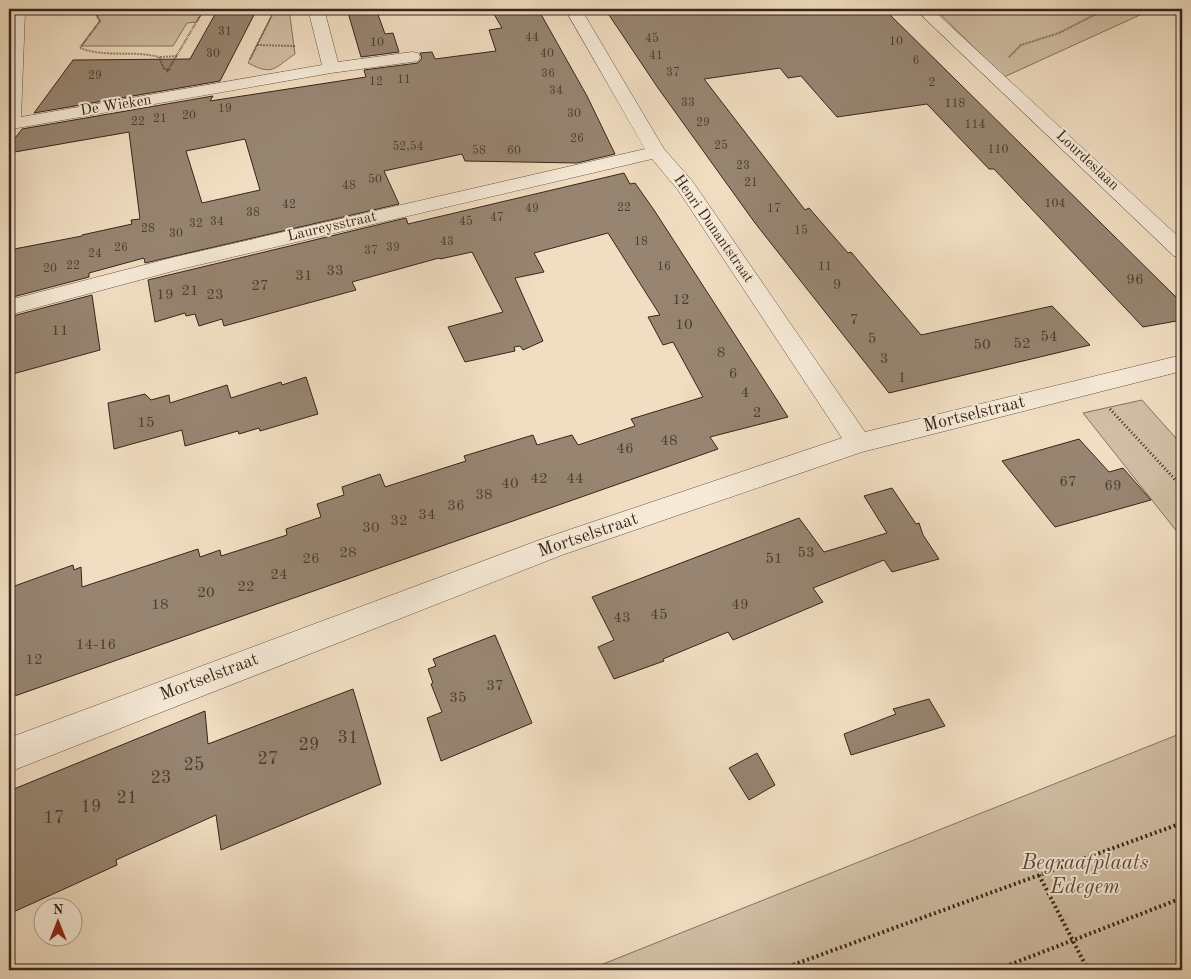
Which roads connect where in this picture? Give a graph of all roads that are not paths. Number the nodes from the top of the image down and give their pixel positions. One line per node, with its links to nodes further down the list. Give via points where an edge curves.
1 (316, 9): 6 (street)
2 (574, 9): 7 (street, Henri Dunantstraat)
3 (924, 9): 8 (street, Lourdeslaan)
4 (16, 12): 6 (street, De Wieken, via 12,124)
5 (412, 57): 6 (street, De Wieken)
6 (330, 68)
7 (656, 152): 9 (street, Laureysstraat, via 175,264); 11 (street, Henri Dunantstraat, via 686,186)
8 (1182, 251)
9 (9, 308)
10 (1182, 363): 11 (street, Mortselstraat)
11 (859, 443): 12 (street, Mortselstraat, via 552,547)
12 (9, 755)

